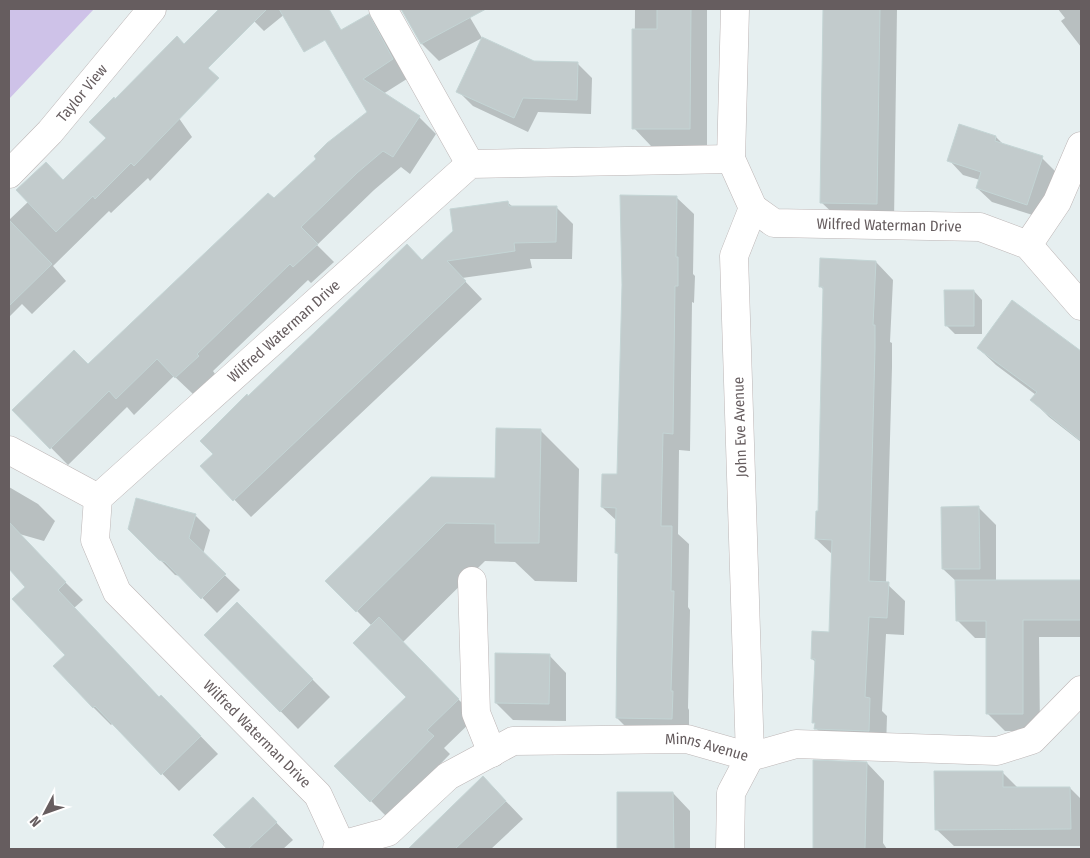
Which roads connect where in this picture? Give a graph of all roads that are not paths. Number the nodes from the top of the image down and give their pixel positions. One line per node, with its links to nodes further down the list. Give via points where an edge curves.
1 (152, 9): 7 (street, Taylor View, via 50,132)
2 (382, 9): 6 (street)
3 (734, 9): 5 (street)
4 (1081, 146): 9 (street, via 1057,202)
5 (731, 159): 6 (street); 8 (street)
6 (470, 164): 12 (street, Wilfred Waterman Drive)
7 (9, 174)
8 (753, 208): 9 (street, Wilfred Waterman Drive, via 774,223 980,227); 16 (street, John Eve Avenue, via 734,256)
9 (1028, 245): 10 (street, Wilfred Waterman Drive)
10 (1081, 306)
11 (9, 450): 12 (street)
12 (98, 498): 17 (street, Wilfred Waterman Drive, via 95,540 117,592 318,795)
13 (472, 581): 15 (street, via 476,713)
14 (1081, 690): 16 (street, Minns Avenue, via 1032,740 997,751 796,744)
15 (492, 753): 16 (street, Minns Avenue, via 513,741 687,738); 17 (street, Minns Avenue, via 448,776 388,832)
16 (750, 757): 18 (street, John Eve Avenue, via 731,793)
17 (339, 847)
18 (730, 849)

